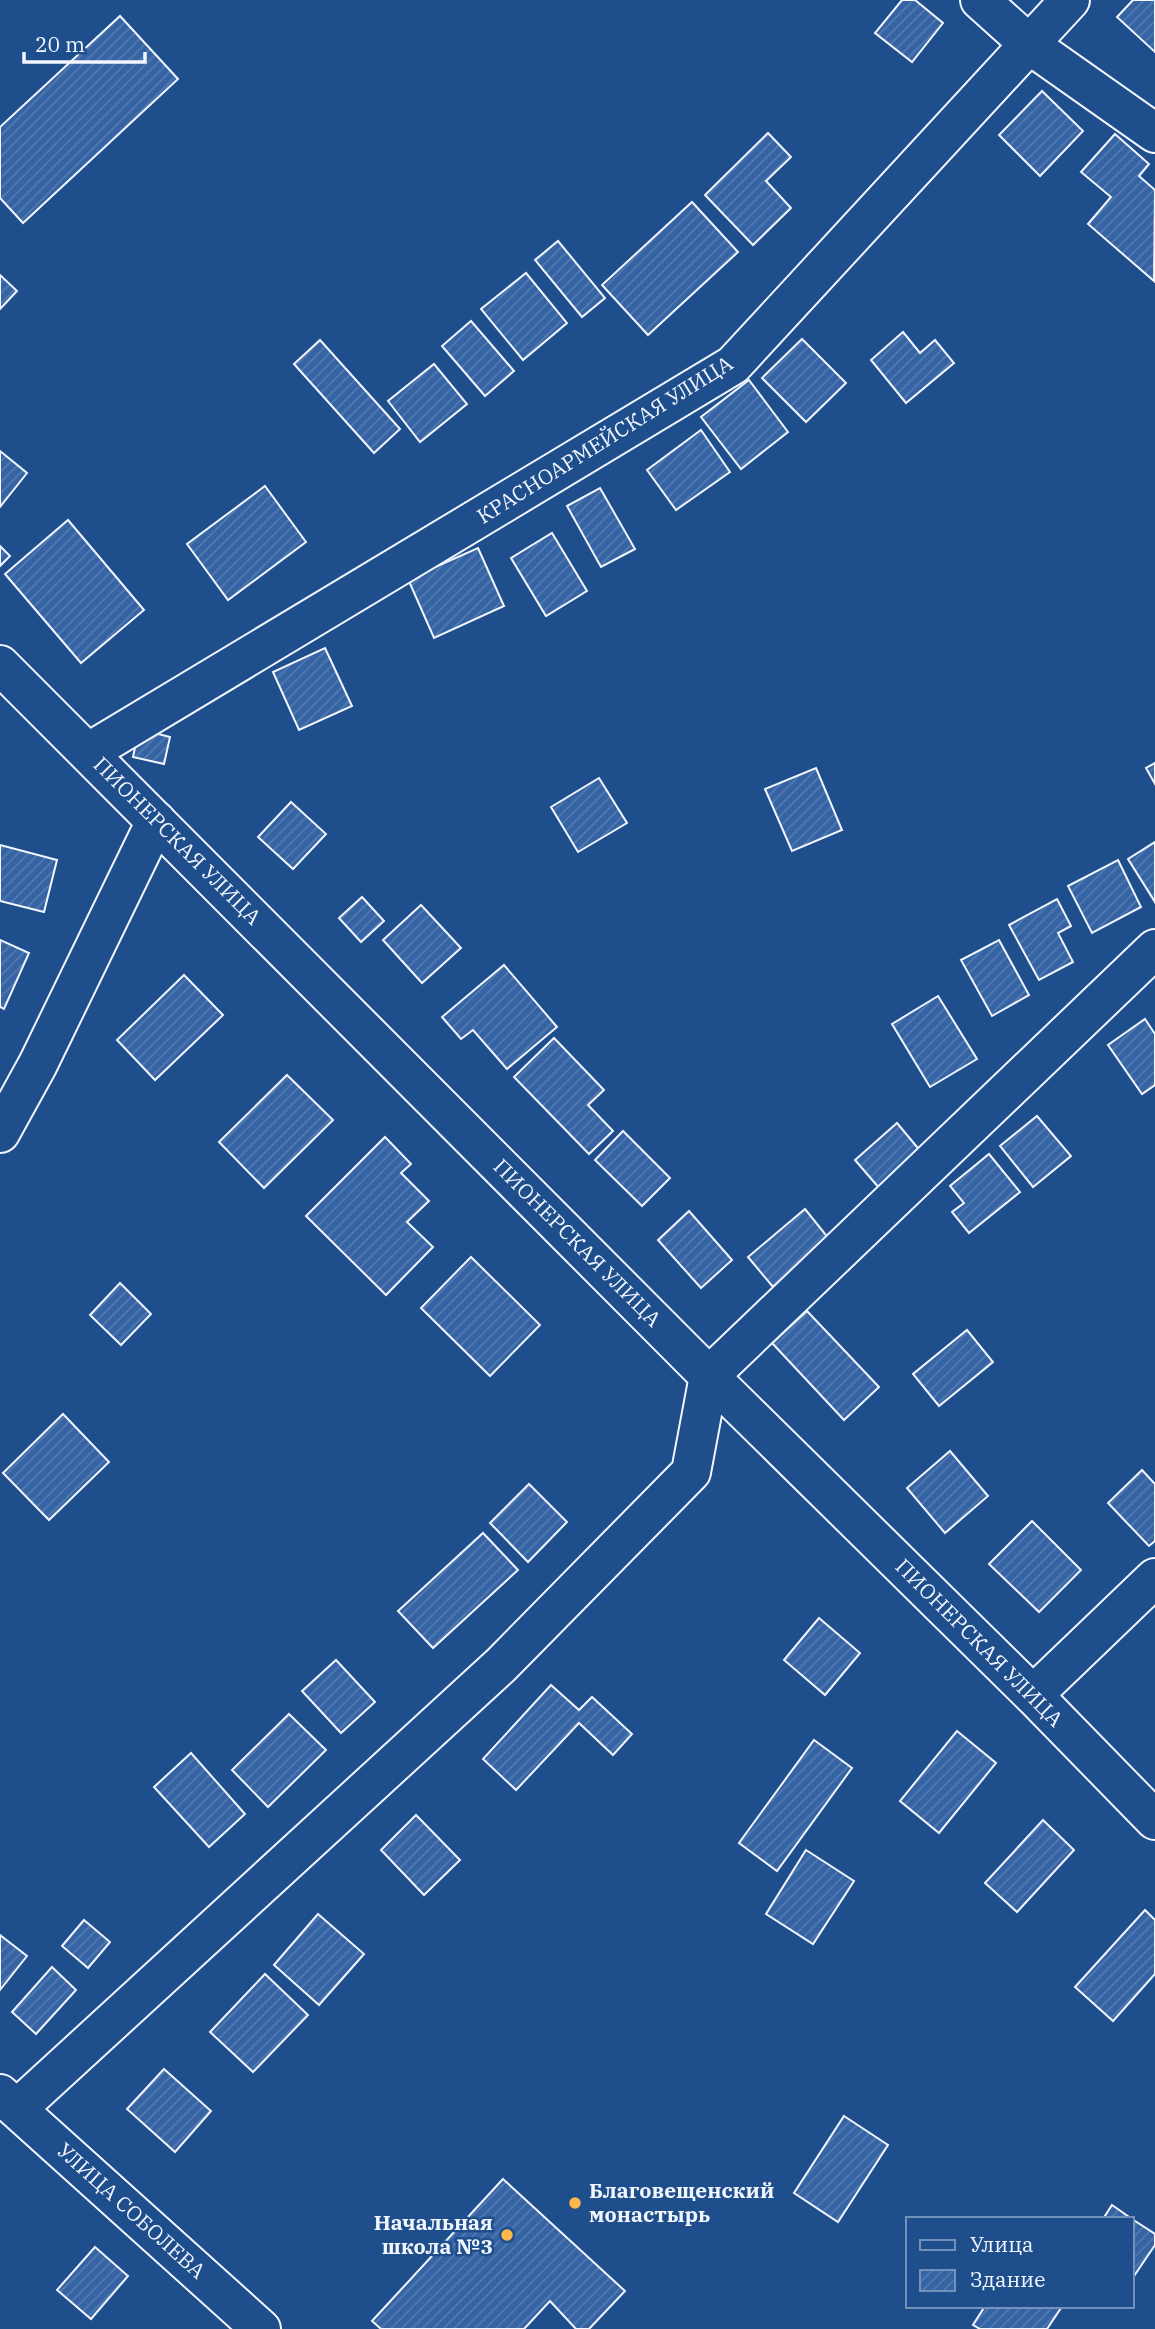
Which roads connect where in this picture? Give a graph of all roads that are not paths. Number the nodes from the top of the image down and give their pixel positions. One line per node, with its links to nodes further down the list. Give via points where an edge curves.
1 (980, 0): 3 (street)
2 (1070, 0): 3 (street, КРАСНОАРМЕЙСКАЯ УЛИЦА)
3 (1030, 45): 4 (street); 6 (street, КРАСНОАРМЕЙСКАЯ УЛИЦА, via 733,365)
4 (1155, 133)
5 (0, 665): 6 (street, ПИОНЕРСКАЯ УЛИЦА)
6 (89, 752): 7 (street, ПИОНЕРСКАЯ УЛИЦА)
7 (156, 821): 9 (street, via 38,1065); 10 (street, ПИОНЕРСКАЯ УЛИЦА)
8 (1155, 949): 10 (street)
9 (0, 1133)
10 (709, 1376): 12 (street, ПИОНЕРСКАЯ УЛИЦА); 14 (street, via 691,1472 491,1674)
11 (1155, 1578): 12 (street)
12 (1033, 1695): 13 (street, ПИОНЕРСКАЯ УЛИЦА)
13 (1155, 1820)
14 (9, 2101): 15 (street, УЛИЦА СОБОЛЕВА)
15 (261, 2329)

